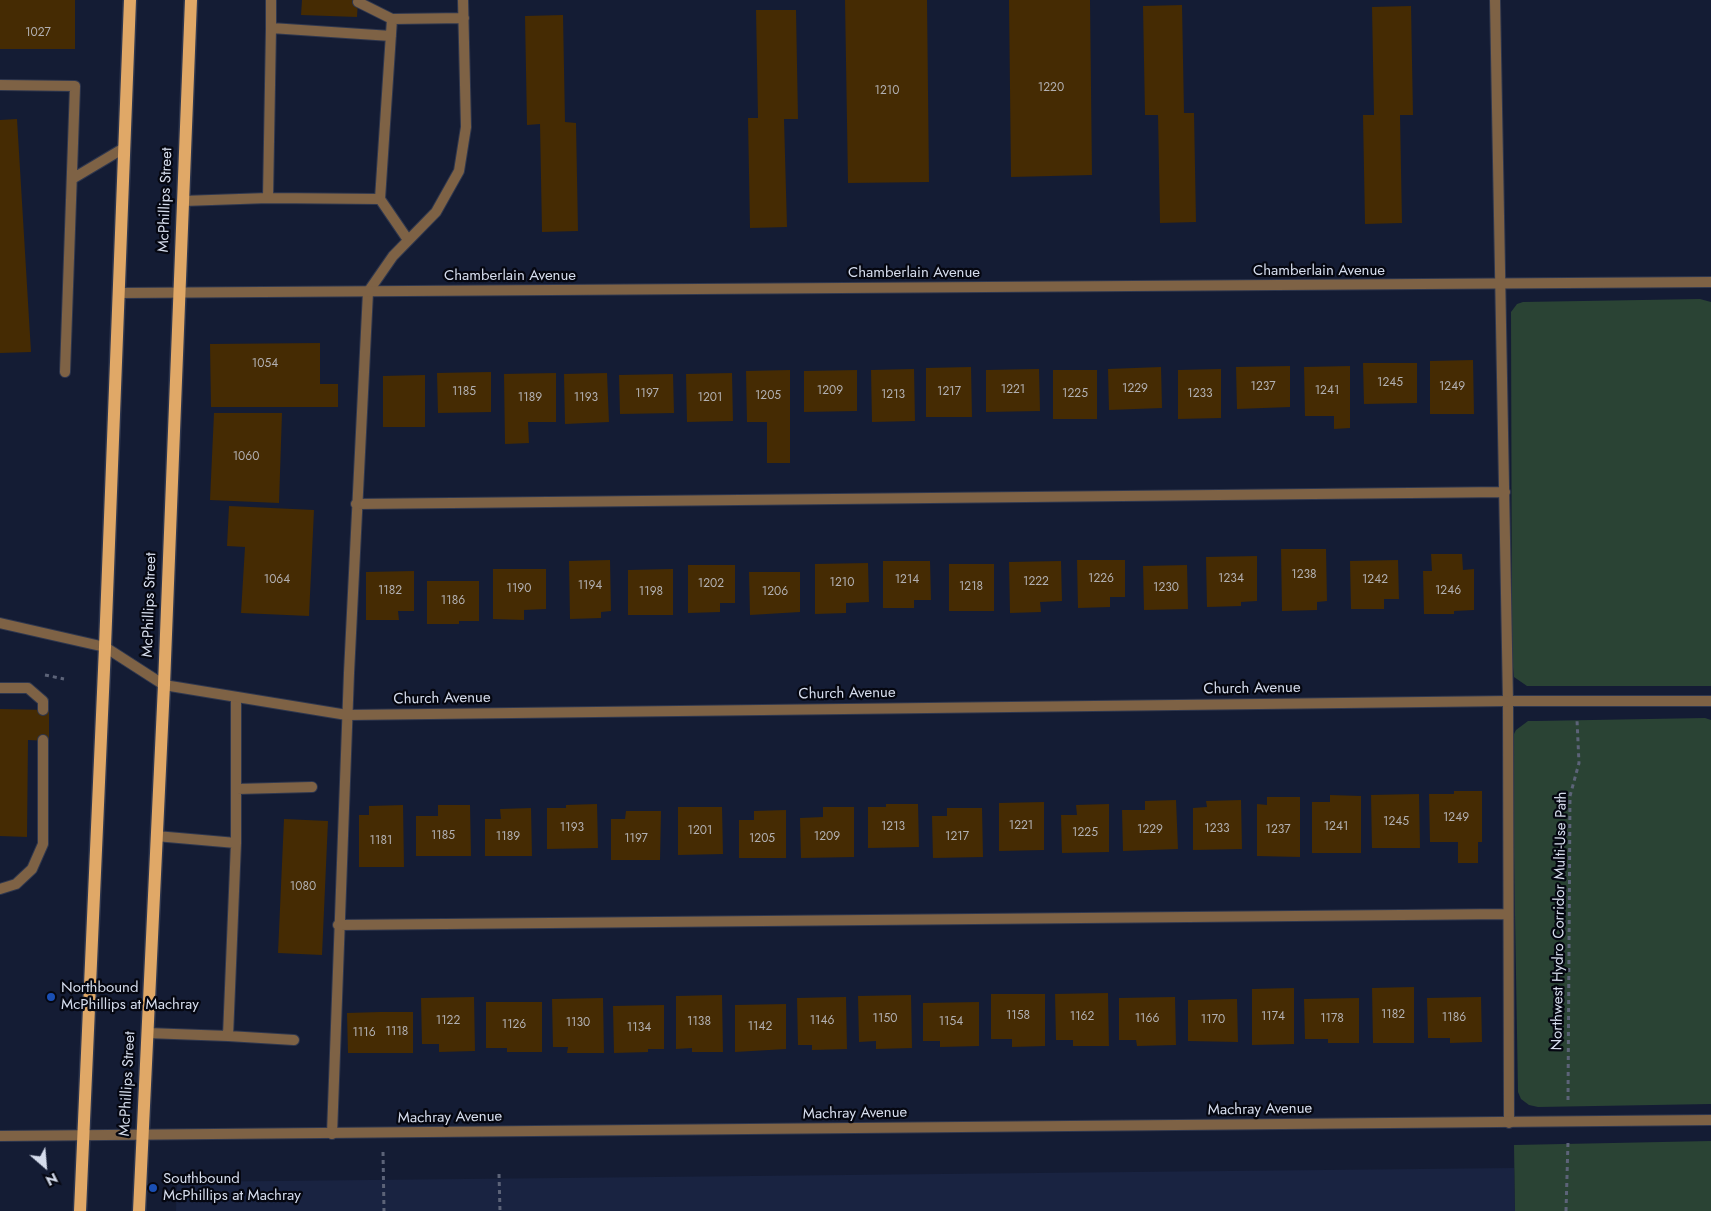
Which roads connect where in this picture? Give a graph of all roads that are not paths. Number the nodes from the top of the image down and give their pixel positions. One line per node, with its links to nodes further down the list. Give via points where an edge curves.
1 (130, 0): 12 (main road)
2 (191, 0): 16 (main road, McPhillips Street)
3 (271, 0): 9 (street)
4 (463, 0): 7 (street)
5 (1495, 0): 19 (street)
6 (358, 2): 8 (street)
7 (464, 18): 8 (street); 17 (street, via 466,127 459,171 436,212)
8 (392, 19): 10 (street)
9 (271, 28): 10 (street); 14 (street)
10 (391, 36): 15 (street)
11 (0, 86): 13 (street, via 75,86)
12 (124, 148): 13 (street); 21 (main road)
13 (72, 179): 23 (street)
14 (268, 198): 15 (street); 16 (street)
15 (380, 199): 17 (street)
16 (183, 201): 22 (main road, McPhillips Street)
17 (408, 240): 20 (street)
18 (1711, 282): 19 (street, Chamberlain Avenue)
19 (1501, 285): 20 (street, Chamberlain Avenue); 24 (street)
20 (368, 292): 22 (street, Chamberlain Avenue); 25 (street)
21 (118, 293): 22 (street, Chamberlain Avenue); 27 (main road)
22 (179, 293): 28 (main road, McPhillips Street)
23 (65, 372)
24 (1505, 492): 25 (street); 31 (street)
25 (356, 504): 34 (street)
26 (0, 623): 27 (street, Church Avenue)
27 (105, 647): 28 (street, Church Avenue); 49 (main road)
28 (164, 685): 30 (street, Church Avenue); 38 (main road, McPhillips Street)
29 (0, 688): 33 (street, via 28,688 43,701)
30 (236, 697): 34 (street, Church Avenue); 37 (street)
31 (1508, 701): 32 (street, Church Avenue); 34 (street, Church Avenue); 41 (street)
32 (1711, 701)
33 (43, 710)
34 (347, 715): 42 (street)
35 (43, 740): 40 (street, via 43,844 32,869 16,884)
36 (312, 787): 37 (street)
37 (237, 789): 39 (street)
38 (156, 836): 39 (street); 43 (main road, McPhillips Street)
39 (236, 843): 44 (street)
40 (0, 889)
41 (1507, 914): 42 (street); 47 (street)
42 (338, 925): 50 (street)
43 (147, 1033): 44 (street); 48 (main road, McPhillips Street)
44 (228, 1036): 45 (street)
45 (294, 1040)
46 (1711, 1120): 47 (street, Machray Avenue)
47 (1509, 1123): 50 (street, Machray Avenue)
48 (142, 1133): 49 (street, Machray Avenue); 50 (street, Machray Avenue); 53 (main road, McPhillips Street)
49 (84, 1134): 51 (street, Machray Avenue); 52 (main road)
50 (332, 1134)
51 (0, 1136)
52 (80, 1211)
53 (138, 1211)

